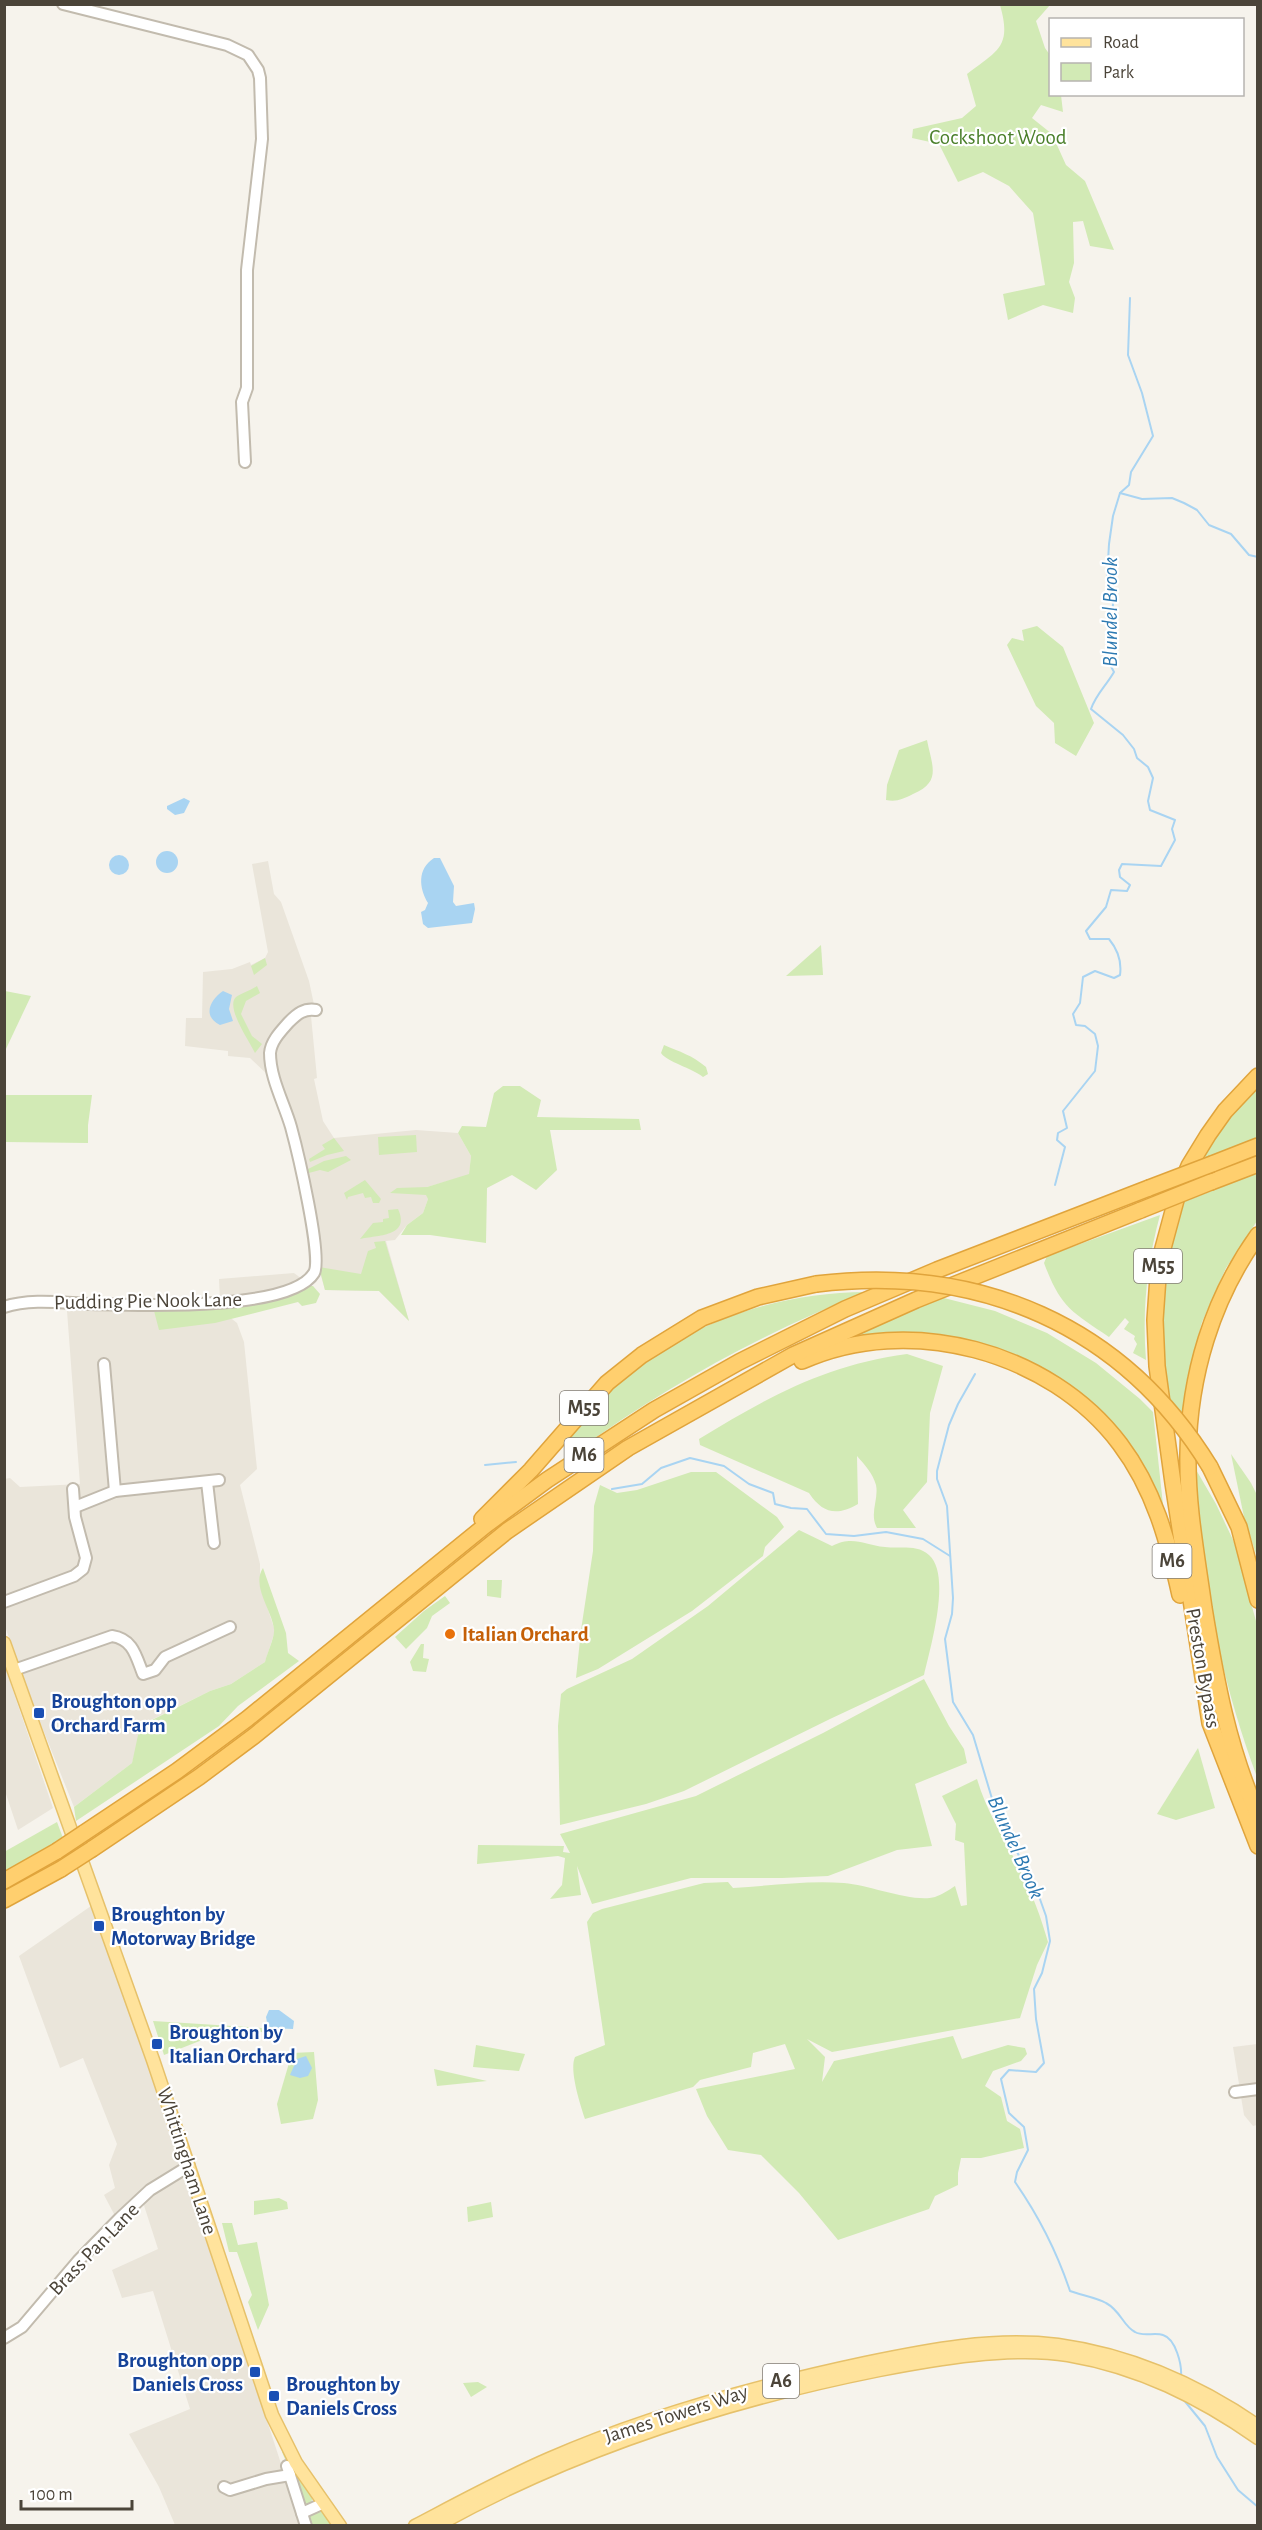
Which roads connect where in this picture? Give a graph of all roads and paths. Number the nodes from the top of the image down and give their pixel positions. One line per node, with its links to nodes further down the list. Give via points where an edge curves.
1 (63, 4): 2 (street, via 227,45 248,55 258,70 262,140 247,270 247,388 242,402)
2 (245, 462)
3 (316, 1010): 8 (street, Pudding Pie Nook Lane, via 296,1015 274,1040 270,1051 313,1226 316,1264 312,1275 289,1291 236,1302 34,1302)
4 (1257, 1077): 23 (highway, Preston Bypass / M55, via 1226,1111 1189,1166 1162,1243 1156,1287 1155,1349 1173,1483)
5 (1257, 1146): 17 (highway, M6, bridge, via 895,1287 739,1362 654,1410 556,1473)
6 (1257, 1164): 10 (highway, M6, bridge, via 851,1328)
7 (1257, 1235): 23 (highway, Preston Bypass / M55, via 1219,1301 1200,1362 1191,1412 1190,1504)
8 (4, 1307)
9 (104, 1364): 14 (street)
10 (694, 1409): 23 (highway, M6, via 812,1356 890,1341 927,1341 970,1349 1011,1362 1054,1384 1094,1416 1119,1443 1155,1506 1173,1562 1188,1639); 28 (highway, M6, bridge, via 628,1448 507,1531 199,1777 61,1869)
11 (219, 1480): 12 (street)
12 (207, 1482): 14 (street); 16 (street)
13 (73, 1490): 15 (street)
14 (115, 1491): 15 (street)
15 (75, 1507): 19 (street, via 86,1558 83,1569)
16 (214, 1543)
17 (395, 1598): 18 (highway, M55, bridge, via 531,1470 606,1383 642,1355 702,1318 758,1297 816,1284 871,1279 930,1282 982,1293 1044,1316 1094,1344 1149,1388 1169,1408 1210,1467 1239,1527); 27 (highway, M6, bridge, via 323,1660 177,1771 57,1851)
18 (1257, 1600)
19 (4, 1602)
20 (230, 1628): 22 (street, via 165,1657 155,1670 143,1674 131,1644 112,1636)
21 (4, 1642): 22 (main road, Whittingham Lane)
22 (14, 1670): 31 (main road, Whittingham Lane)
23 (1217, 1722): 24 (highway, M55); 25 (highway, M55); 26 (highway, Preston Bypass / M55)
24 (1257, 1798)
25 (1257, 1815)
26 (1257, 1846)
27 (4, 1881)
28 (4, 1900)
29 (1257, 2089): 30 (street)
30 (1235, 2092)
31 (189, 2166): 32 (street, Brass Pan Lane, via 150,2190 78,2260 22,2327); 36 (main road, Whittingham Lane, via 272,2415 296,2463)
32 (4, 2338)
33 (1257, 2426): 40 (main road, James Towers Way / A6, via 1198,2389 1106,2355 1057,2345 956,2346 760,2386 618,2432 548,2460)
34 (1257, 2438): 41 (main road, James Towers Way / A6, via 1204,2402 1177,2389 1068,2355 948,2358 806,2385 636,2434 551,2468)
35 (224, 2487): 37 (street, via 231,2490 289,2470)
36 (324, 2503): 37 (street); 38 (main road, Whittingham Lane)
37 (302, 2513): 39 (street)
38 (340, 2523)
39 (306, 2526)
40 (415, 2526)
41 (436, 2526)

